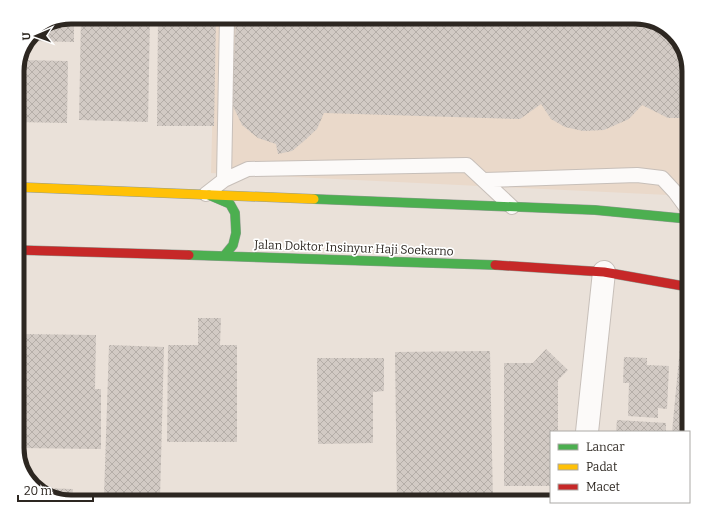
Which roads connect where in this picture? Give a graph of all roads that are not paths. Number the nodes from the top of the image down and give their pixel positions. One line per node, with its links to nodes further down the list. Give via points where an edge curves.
1 (228, 24): 2 (lane)
2 (224, 180): 3 (lane, via 248,169 467,165); 5 (lane)
3 (484, 180): 6 (lane, via 637,175 662,178); 7 (lane)
4 (24, 187): 5 (main road)
5 (206, 194): 7 (main road); 10 (main road, via 230,204 235,213 234,245)
6 (682, 202)
7 (512, 207): 8 (main road, via 595,210)
8 (682, 218)
9 (24, 250): 10 (main road, Jalan Doktor Insinyur Haji Soekarno)
10 (224, 256): 11 (main road, Jalan Doktor Insinyur Haji Soekarno, via 470,263)
11 (604, 272): 12 (main road, Jalan Doktor Insinyur Haji Soekarno); 13 (street)
12 (682, 286)
13 (587, 431)

